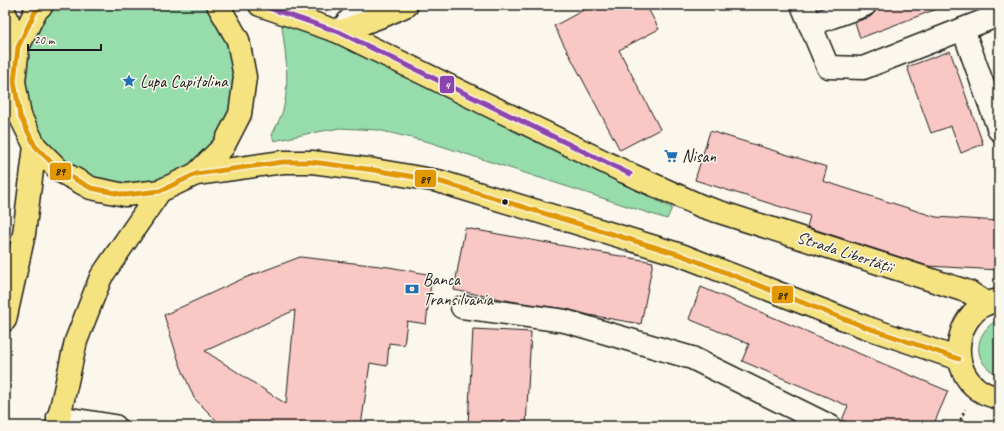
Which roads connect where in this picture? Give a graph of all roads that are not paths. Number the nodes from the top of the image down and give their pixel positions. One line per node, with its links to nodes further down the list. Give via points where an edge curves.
1 (42, 5): 13 (main road, via 34,12)
2 (218, 5): 16 (main road, via 238,40 245,77 240,114 223,148)
3 (260, 5): 12 (main road, Strada Libertății)
4 (363, 5): 12 (street)
5 (407, 5): 12 (main road)
6 (802, 5): 10 (street)
7 (865, 5): 10 (street)
8 (5, 14): 13 (main road)
9 (999, 15): 11 (street)
10 (810, 25): 11 (street, via 828,67 863,68)
11 (963, 29): 14 (street)
12 (338, 32): 18 (main road, Strada Libertății, via 625,172 702,206)
13 (18, 47): 15 (main road, via 15,88 20,116)
14 (999, 130)
15 (35, 146): 17 (main road, via 60,171 91,188 125,195); 20 (main road, via 24,234)
16 (196, 174): 17 (main road); 21 (main road, via 283,162 312,162 438,181 681,255 865,326)
17 (160, 191): 23 (main road, via 102,277 76,341)
18 (993, 302): 21 (main road, via 969,317 959,337)
19 (462, 307): 25 (street, via 565,321 692,358)
20 (5, 320)
21 (959, 359): 22 (main road, via 964,374 974,386 988,395)
22 (999, 398)
23 (58, 422): 24 (street)
24 (116, 426)
25 (830, 426)

